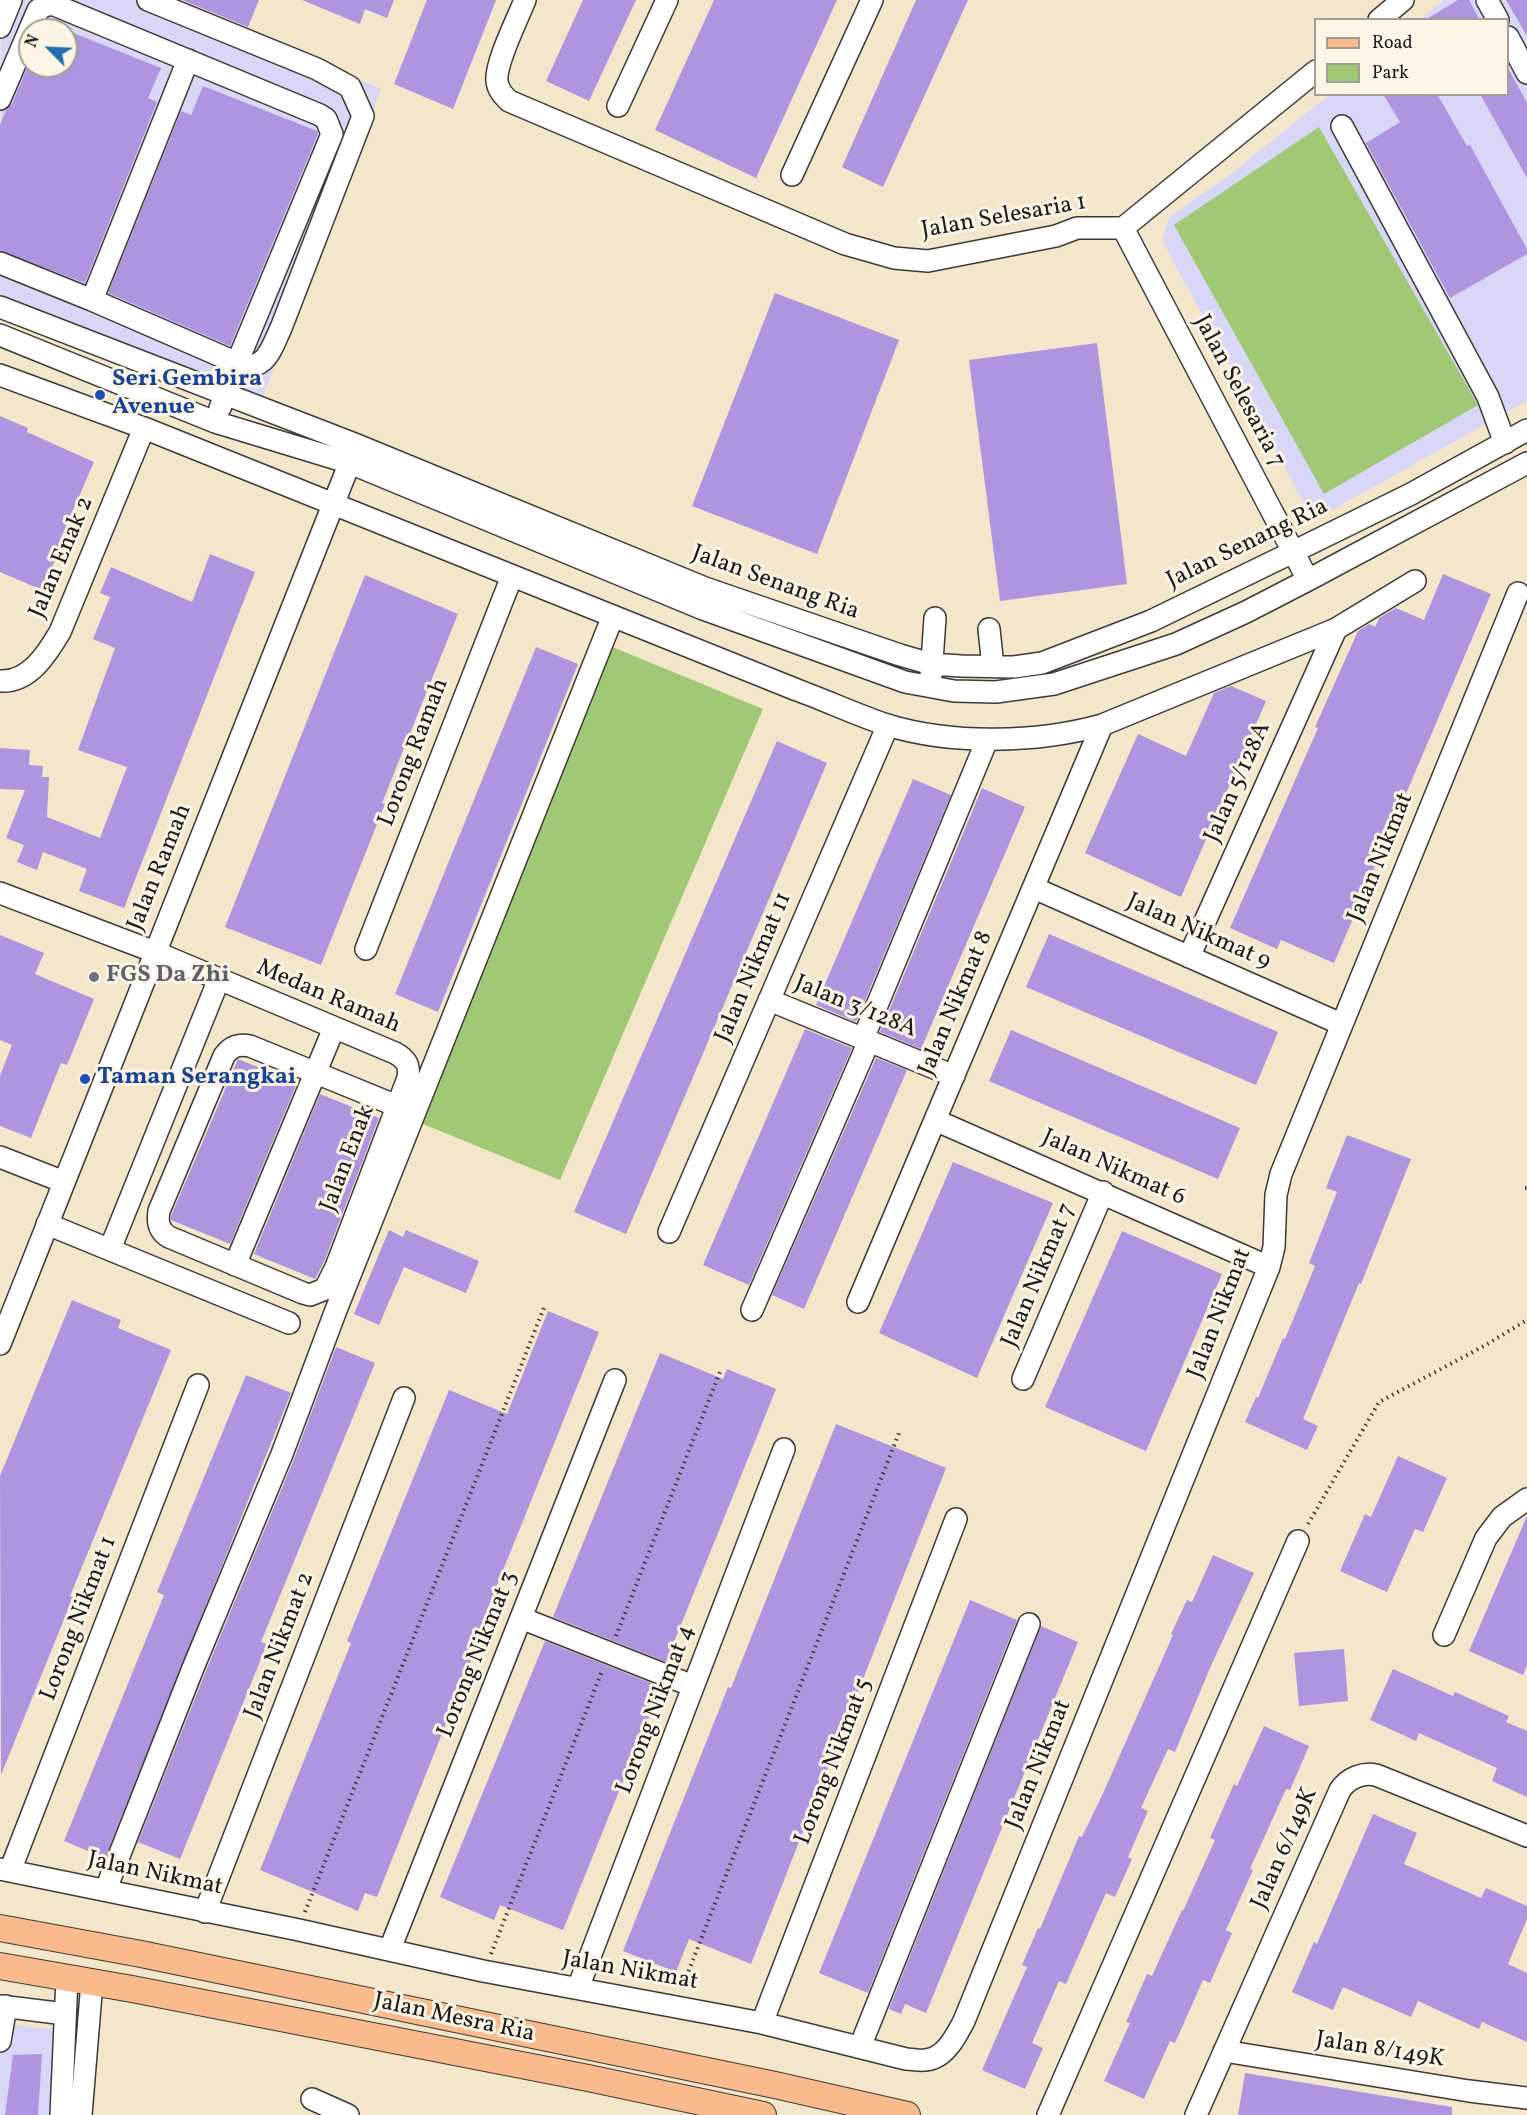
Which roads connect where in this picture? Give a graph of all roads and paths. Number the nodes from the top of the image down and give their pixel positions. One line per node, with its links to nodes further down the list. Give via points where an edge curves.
1 (11, 0): 10 (street)
2 (148, 0): 24 (street, via 316,69 350,87 363,116 309,235 295,295 268,354 257,365)
3 (525, 0): 19 (street, Jalan Selesaria 1, via 499,65 496,80 500,92 520,107 844,244 894,258 927,261 1056,236 1077,228)
4 (667, 0): 16 (street)
5 (872, 0): 18 (street)
6 (1403, 0): 8 (street)
7 (1487, 0): 9 (street)
8 (1381, 18)
9 (1497, 18)
10 (0, 27)
11 (1509, 39): 14 (street)
12 (188, 60): 15 (street, via 52,4 38,10); 21 (street); 24 (street, via 320,115 332,134)
13 (1314, 73): 19 (street)
14 (1527, 73)
15 (0, 99)
16 (618, 106)
17 (1342, 126): 30 (street, via 1488,397)
18 (792, 175)
19 (1123, 228): 34 (street, Jalan Selesaria 7)
20 (0, 263): 21 (street)
21 (92, 300): 24 (street)
22 (0, 307): 26 (street, Jalan Senang Ria)
23 (0, 335): 27 (street, Jalan Senang Ria)
24 (237, 363): 26 (street)
25 (0, 375): 28 (street)
26 (225, 395): 27 (street); 31 (street, Jalan Senang Ria)
27 (215, 422): 31 (street, Jalan Senang Ria)
28 (144, 428): 33 (street); 45 (street, Jalan Enak 2, via 60,632 30,670 20,677)
29 (1527, 430): 30 (street, Jalan Senang Ria)
30 (1505, 442): 34 (street, Jalan Senang Ria)
31 (354, 454): 33 (street, Jalan Ramah); 43 (street, Jalan Senang Ria, via 705,588); 46 (street, Jalan Senang Ria, via 703,609)
32 (1527, 463): 36 (street, Jalan Senang Ria)
33 (332, 505): 35 (street); 53 (street, Jalan Ramah)
34 (1293, 552): 36 (street, Jalan Selesaria 7); 44 (street, Jalan Senang Ria, via 1151,621 1074,652 1042,663)
35 (512, 576): 39 (street); 52 (street, Lorong Ramah)
36 (1308, 580): 46 (street, Jalan Senang Ria, via 1176,644 1054,684 969,693)
37 (1415, 580): 42 (street)
38 (1518, 593): 57 (street, Jalan Nikmat)
39 (613, 616): 47 (street); 94 (street)
40 (935, 618): 43 (street)
41 (990, 629): 44 (street)
42 (1336, 629): 48 (street); 54 (street, Jalan 5/128A)
43 (931, 664): 44 (street, Jalan Senang Ria); 46 (street)
44 (993, 667)
45 (0, 681)
46 (930, 688)
47 (888, 725): 49 (street); 56 (street, Jalan Nikmat 11)
48 (1102, 725): 49 (street, via 1075,732); 50 (street, Jalan Nikmat 8)
49 (987, 740): 59 (street)
50 (1034, 888): 54 (street, Jalan Nikmat 9); 62 (street, Jalan Nikmat 8)
51 (0, 893): 53 (street)
52 (366, 949)
53 (155, 952): 55 (street, Medan Ramah); 66 (street, Jalan Ramah)
54 (1189, 957): 57 (street, Jalan Nikmat 9)
55 (219, 979): 58 (street, Medan Ramah); 70 (street)
56 (769, 1000): 59 (street, Jalan 3/128A); 69 (street, Jalan Nikmat 11)
57 (1341, 1024): 72 (street, Jalan Nikmat, via 1281,1174)
58 (334, 1028): 60 (street, Medan Ramah, via 395,1053 407,1062); 61 (street)
59 (866, 1040): 62 (street, Jalan 3/128A); 75 (street)
60 (409, 1069): 63 (street, Jalan Enak)
61 (316, 1073): 63 (street); 71 (street); 71 (street, Jalan Enak, via 250,1046 242,1044 228,1050 159,1211 163,1233)
62 (954, 1076): 64 (street, Jalan Nikmat 8)
63 (397, 1106): 71 (street, Jalan Enak, via 325,1289 310,1295)
64 (935, 1120): 67 (street, Jalan Nikmat 6); 73 (street, Jalan Nikmat 8)
65 (0, 1157): 66 (street)
66 (64, 1182): 68 (street, Jalan Ramah)
67 (1103, 1192): 72 (street, Jalan Nikmat 6); 79 (street, Jalan Nikmat 7)
68 (47, 1224): 70 (street); 78 (street, Jalan Ramah)
69 (669, 1232)
70 (110, 1249): 77 (street)
71 (235, 1265)
72 (1269, 1267): 109 (street, Jalan Nikmat, via 955,2038 943,2052 927,2061)
73 (858, 1302)
74 (545, 1305): 97 (path)
75 (752, 1310)
76 (1527, 1320): 87 (path, via 1379,1402)
77 (289, 1323)
78 (0, 1344)
79 (1023, 1379)
80 (615, 1380): 88 (street, Lorong Nikmat 3)
81 (198, 1385): 93 (street, Lorong Nikmat 1)
82 (404, 1398): 95 (street, Jalan Nikmat 2)
83 (899, 1433): 103 (path)
84 (784, 1449): 91 (street, Lorong Nikmat 4)
85 (1527, 1499): 90 (street, via 1502,1517 1486,1538)
86 (956, 1519): 107 (street, Lorong Nikmat 5)
87 (1298, 1540): 118 (street)
88 (521, 1618): 91 (street); 99 (street, Lorong Nikmat 3)
89 (1029, 1624): 109 (street)
90 (1444, 1635)
91 (693, 1686): 104 (street, Lorong Nikmat 4)
92 (1527, 1836): 110 (street, Jalan 6/149K, via 1376,1775 1366,1774 1346,1782)
93 (5, 1870): 94 (street, Jalan Nikmat)
94 (106, 1889): 95 (street, Jalan Nikmat)
95 (205, 1912): 97 (street, Jalan Nikmat)
96 (0, 1928): 98 (main road, Jalan Mesra Ria)
97 (299, 1930): 99 (street, Jalan Nikmat)
98 (44, 1937): 100 (main road, Jalan Mesra Ria); 102 (main road)
99 (390, 1949): 104 (street, Jalan Nikmat)
100 (141, 1954): 102 (main road, via 94,1961); 117 (main road, Jalan Mesra Ria)
101 (0, 1966): 102 (main road, Jalan Mesra Ria)
102 (80, 1975): 106 (street); 114 (street); 116 (main road, Jalan Mesra Ria)
103 (682, 1987)
104 (578, 1989): 107 (street, Jalan Nikmat)
105 (3, 2006): 106 (street); 108 (street)
106 (65, 2014): 113 (street)
107 (762, 2023): 109 (street, Jalan Nikmat)
108 (0, 2041)
109 (860, 2048)
110 (1224, 2051): 111 (street, Jalan 8/149K); 119 (street, Jalan 6/149K)
111 (1527, 2098)
112 (312, 2099): 115 (street)
113 (62, 2115)
114 (81, 2115)
115 (348, 2115)
116 (763, 2115)
117 (907, 2115)
118 (1048, 2115)
119 (1196, 2115)

